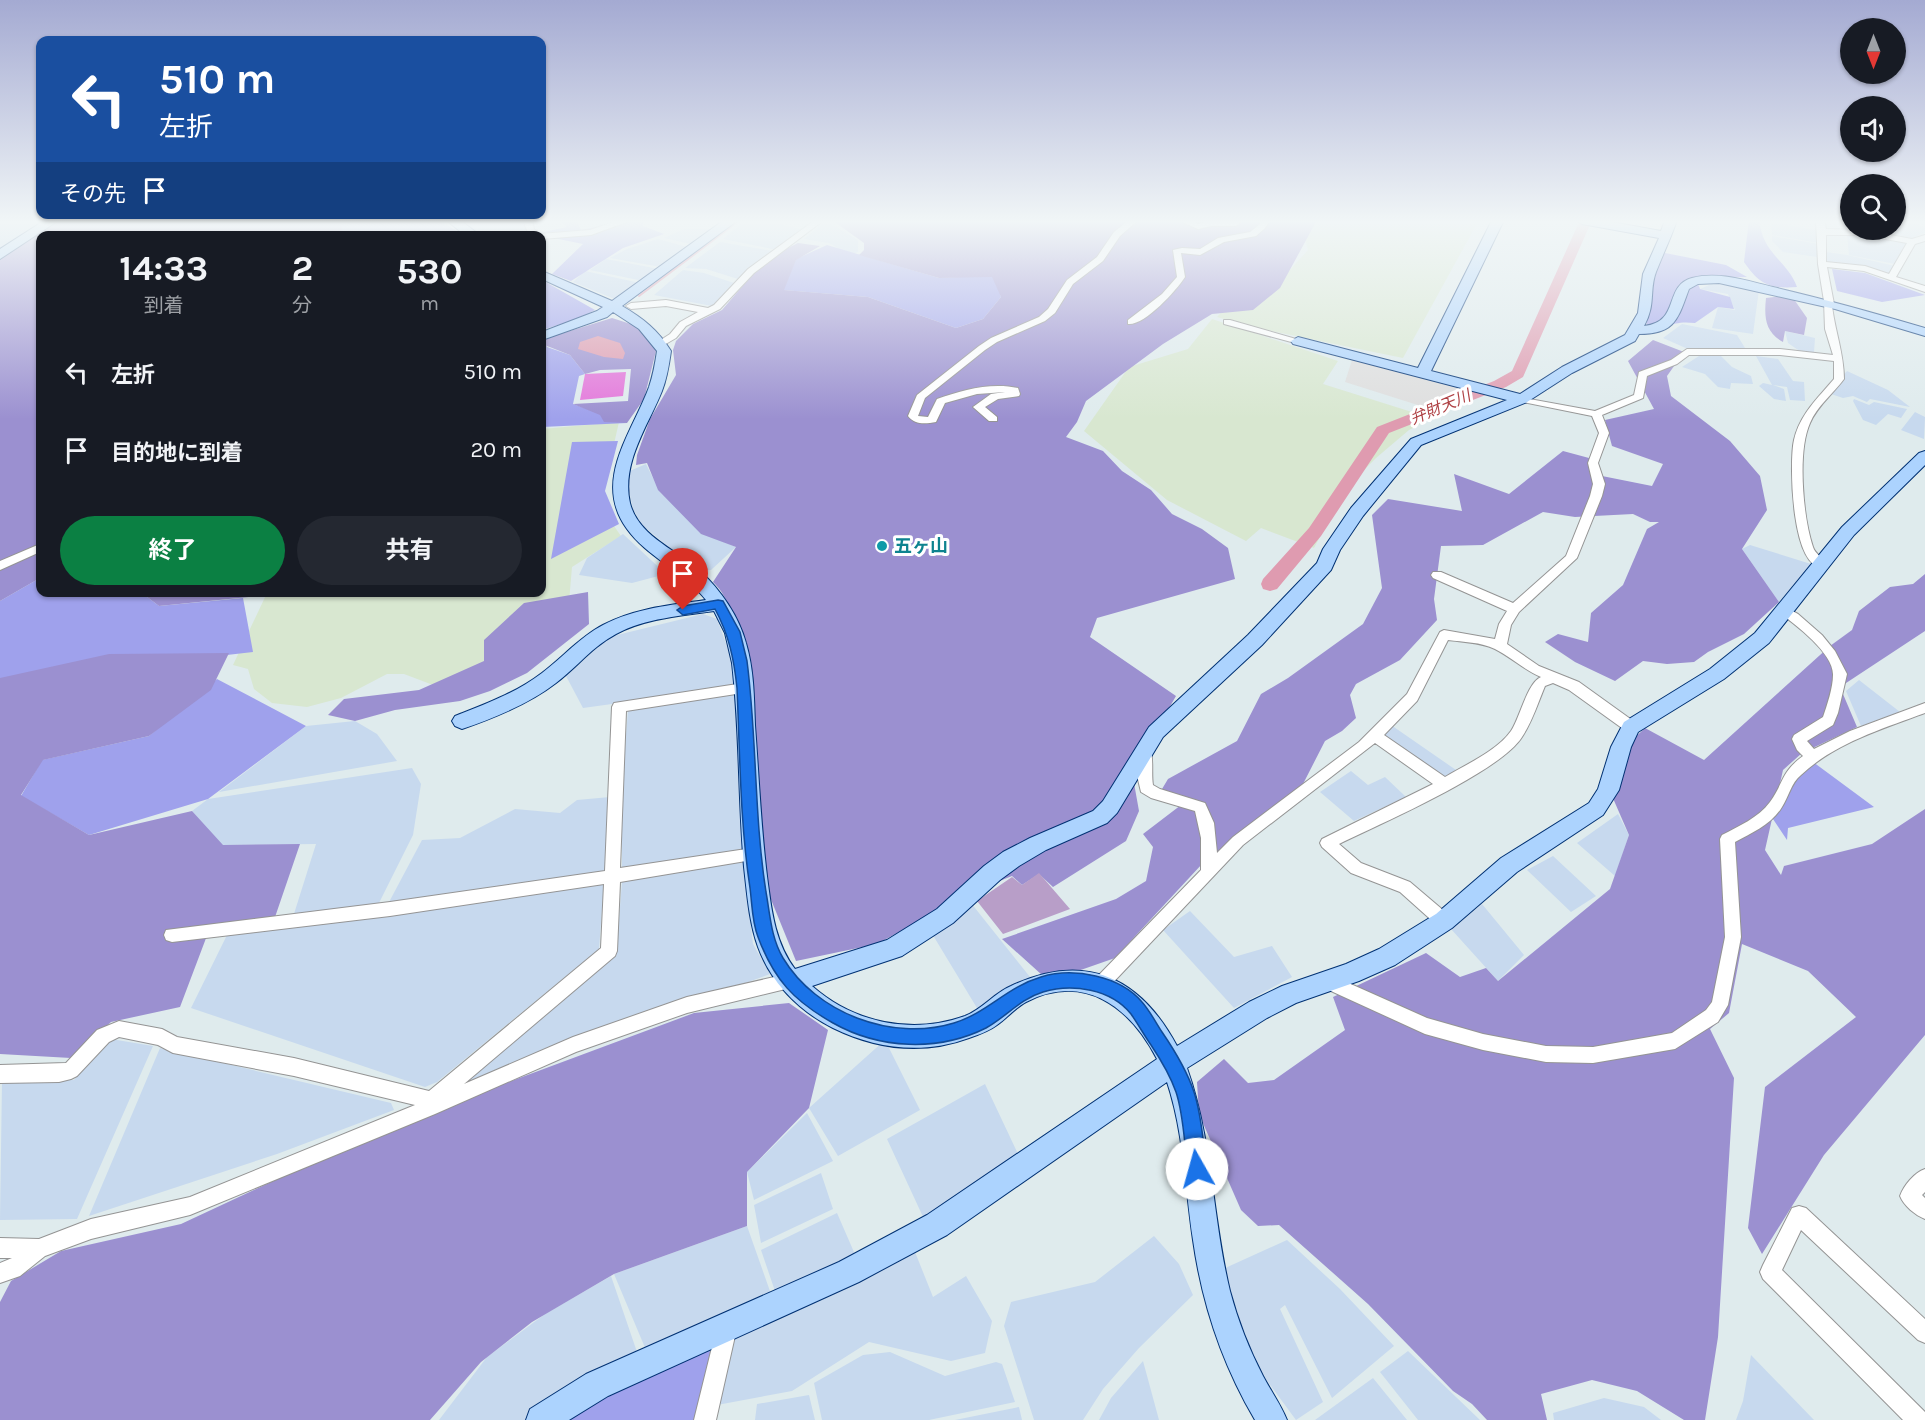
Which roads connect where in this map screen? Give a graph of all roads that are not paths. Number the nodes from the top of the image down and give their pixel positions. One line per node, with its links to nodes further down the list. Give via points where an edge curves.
1 (567, 286): 13 (street)
2 (643, 286): 13 (street)
3 (737, 286): 14 (street, via 717,307)
4 (1067, 286): 26 (street, via 1042,320 982,348 921,397 913,416 917,420 932,420 941,401 951,397 995,389 1014,390 1015,394 994,396 978,407)
5 (1175, 286): 15 (street)
6 (1465, 286): 23 (street)
7 (1648, 286): 17 (street, via 1645,313)
8 (1686, 286): 17 (street, via 1676,311 1663,327)
9 (1753, 286): 11 (street)
10 (1825, 286): 11 (street)
11 (1828, 304): 18 (street); 22 (street)
12 (631, 306): 14 (street, via 666,303)
13 (614, 308): 19 (street); 21 (street, via 642,324)
14 (705, 312): 21 (street)
15 (1131, 322)
16 (1227, 322): 20 (street)
17 (1636, 330): 24 (street, via 1622,343)
18 (1925, 332)
19 (546, 335)
20 (1298, 341): 23 (street)
21 (661, 343): 32 (street, via 664,362 621,472 621,501 643,536 696,577)
22 (1839, 359): 25 (street, via 1780,352 1687,352 1674,362 1642,374 1639,396); 29 (street, via 1839,379 1814,407 1804,426 1796,462 1807,548)
23 (1422, 374): 24 (street)
24 (1513, 397): 25 (street); 42 (street, via 1416,442 1357,512 1332,549 1326,566 1255,640 1156,732)
25 (1596, 414): 33 (street, via 1604,433 1593,463 1599,484 1571,558)
26 (993, 419)
27 (1925, 456): 29 (street, via 1848,531)
28 (36, 550): 30 (street)
29 (1822, 564): 34 (street)
30 (0, 566)
31 (1437, 575): 33 (street)
32 (718, 604): 37 (street, via 733,632); 39 (street, via 612,627 590,641 549,679)
33 (1515, 609): 35 (street, via 1505,624)
34 (1785, 611): 40 (street, via 1762,638 1717,674); 43 (street, via 1829,651 1840,674 1828,721 1799,739)
35 (1500, 646): 36 (street, via 1534,669); 41 (street, via 1444,635 1412,697)
36 (1554, 677): 40 (street, via 1574,686); 44 (street, via 1540,683 1516,735 1490,758)
37 (744, 688): 45 (street); 47 (street, via 619,707)
38 (1925, 708): 43 (street)
39 (462, 721)
40 (1631, 727): 48 (street, via 1619,749 1605,800 1509,865)
41 (1374, 735): 44 (street); 46 (street, via 1238,841)
42 (1145, 752): 46 (street, via 1146,788 1200,807 1207,820); 50 (street, via 1100,817 1011,859 945,916 894,950)
43 (1813, 757): 51 (street, via 1791,775 1764,819 1727,839 1733,937 1720,1005 1712,1016 1675,1041 1593,1055 1546,1054 1425,1026)
44 (1444, 784): 48 (street, via 1327,843 1356,868 1405,887)
45 (753, 854): 47 (street); 50 (street, via 765,934 777,963)
46 (1208, 872): 52 (street)
47 (613, 877): 49 (street, via 281,924); 55 (street, via 609,951)
48 (1444, 921): 51 (street, via 1387,957)
49 (172, 935)
50 (792, 981): 52 (street, via 812,1002 853,1026 881,1034 919,1036 951,1032 981,1021 1015,996 1043,984 1077,980); 55 (street, via 687,1005 573,1045)
51 (1326, 981): 53 (street, via 1258,1010)
52 (1100, 985): 53 (street, via 1119,993 1136,1007)
53 (1173, 1063): 61 (street, via 937,1225 849,1272); 65 (street, via 1186,1094 1205,1233 1223,1316 1248,1380)
54 (0, 1074): 55 (street, via 71,1070 103,1036 119,1029 162,1037 173,1045 294,1067)
55 (430, 1104): 59 (street, via 190,1206 90,1229)
56 (1925, 1178): 57 (street, via 1909,1196)
57 (1925, 1210)
58 (0, 1248): 59 (street)
59 (39, 1249): 60 (street, via 13,1269)
60 (0, 1273)
61 (727, 1327): 63 (street, via 597,1385); 64 (street)
62 (1925, 1333): 66 (street, via 1799,1215 1770,1272)
63 (542, 1420)
64 (705, 1420)
65 (1272, 1420)
66 (1918, 1420)

